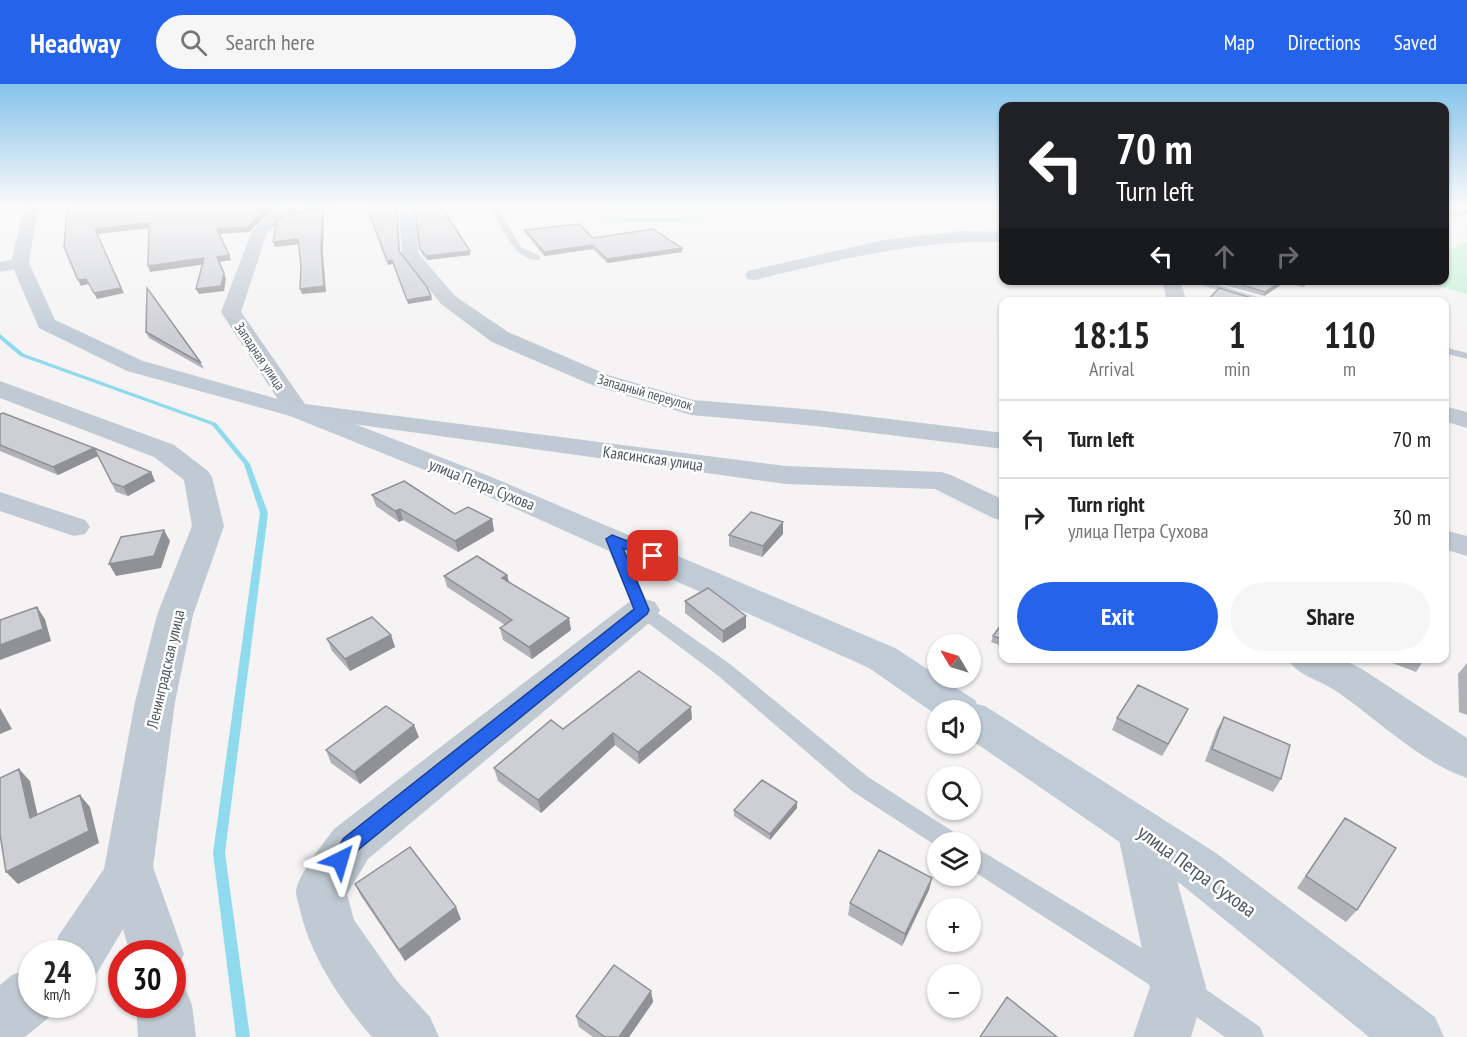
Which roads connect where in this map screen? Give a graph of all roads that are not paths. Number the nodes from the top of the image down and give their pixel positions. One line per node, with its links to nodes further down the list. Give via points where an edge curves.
1 (15, 249): 7 (street, улица Петра Сухова)
2 (253, 249): 14 (street, Западная улица, via 231,312)
3 (410, 249): 17 (street, Западный переулок, via 448,300 500,337 600,380 691,407)
4 (519, 249): 6 (lane)
5 (864, 249): 8 (street)
6 (537, 258)
7 (10, 265): 14 (street, улица Петра Сухова, via 46,324 135,366)
8 (754, 275)
9 (1207, 285): 10 (lane)
10 (1252, 297)
11 (1449, 351): 12 (lane)
12 (1467, 356)
13 (3, 392): 34 (street, Ленинградская улица, via 164,451 198,477 208,526 173,626 155,702)
14 (297, 410): 18 (street, Каясинская улица, via 786,475); 23 (street, улица Петра Сухова)
15 (1449, 415): 16 (street)
16 (1467, 420)
17 (999, 440)
18 (941, 481): 19 (street); 21 (street, Каясинская улица)
19 (999, 484)
20 (0, 501): 22 (street)
21 (999, 510)
22 (74, 527)
23 (612, 539): 26 (lane); 28 (street, улица Петра Сухова, via 882,658)
24 (1449, 541): 25 (street)
25 (1467, 546)
26 (642, 610): 32 (lane, via 723,669 860,784); 42 (street, via 351,844 321,891 331,932 377,1001)
27 (1316, 663): 30 (street, via 1348,679)
28 (945, 700)
29 (981, 724): 31 (street, улица Петра Сухова)
30 (1467, 760)
31 (1140, 830): 37 (street); 45 (street, улица Петра Сухова, via 1198,869)
32 (935, 832)
33 (981, 862): 37 (lane)
34 (128, 866): 35 (street, Ленинградская улица, via 127,876); 36 (street, Ленинградская улица)
35 (87, 940)
36 (152, 940)
37 (1178, 987): 43 (street); 44 (lane)
38 (18, 1006): 40 (street)
39 (165, 1018): 41 (street)
40 (0, 1021)
41 (167, 1037)
42 (410, 1037)
43 (1162, 1037)
44 (1250, 1037)
45 (1415, 1037)

